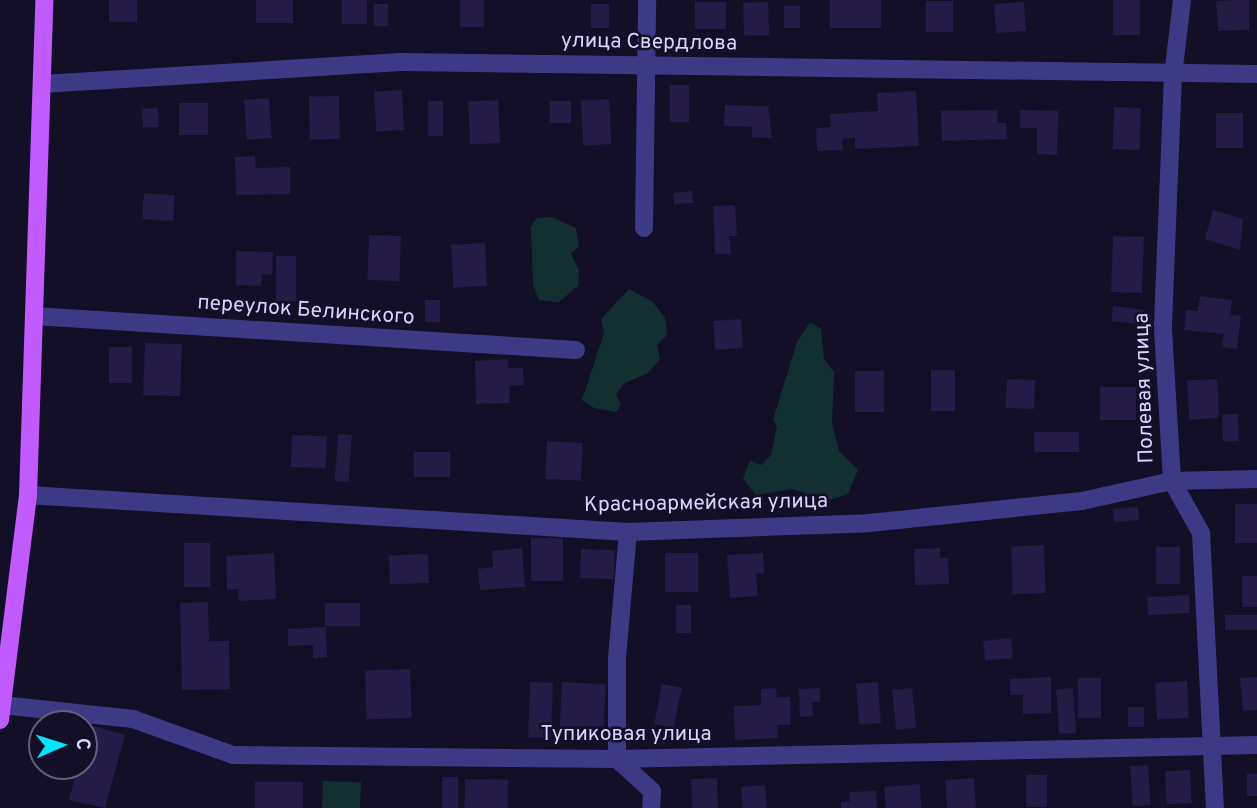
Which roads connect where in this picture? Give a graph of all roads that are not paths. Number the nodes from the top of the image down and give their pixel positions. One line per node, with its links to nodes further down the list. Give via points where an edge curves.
1 (44, 0): 7 (main road)
2 (647, 0): 4 (street)
3 (1182, 0): 6 (street, Полевая улица)
4 (645, 65): 6 (street, улица Свердлова); 7 (street, улица Свердлова, via 400,62); 8 (street)
5 (1257, 74): 6 (street, улица Свердлова)
6 (1174, 75): 12 (street, Полевая улица, via 1163,330)
7 (42, 84): 9 (main road)
8 (644, 228)
9 (34, 316): 10 (street, переулок Белинского); 13 (main road)
10 (576, 350)
11 (1257, 479): 12 (street, Красноармейская улица)
12 (1171, 481): 14 (street, Красноармейская улица, via 1082,501 869,523); 17 (street, Полевая улица, via 1201,533)
13 (28, 495): 14 (street, Красноармейская улица); 15 (main road)
14 (628, 532): 18 (street, via 617,658)
15 (1, 713): 18 (street, Тупиковая улица, via 133,719 233,755)
16 (1257, 745): 17 (street, Тупиковая улица)
17 (1212, 746): 18 (street, Тупиковая улица); 20 (street, Полевая улица)
18 (617, 759): 19 (street, via 652,790)
19 (651, 808)
20 (1215, 808)

